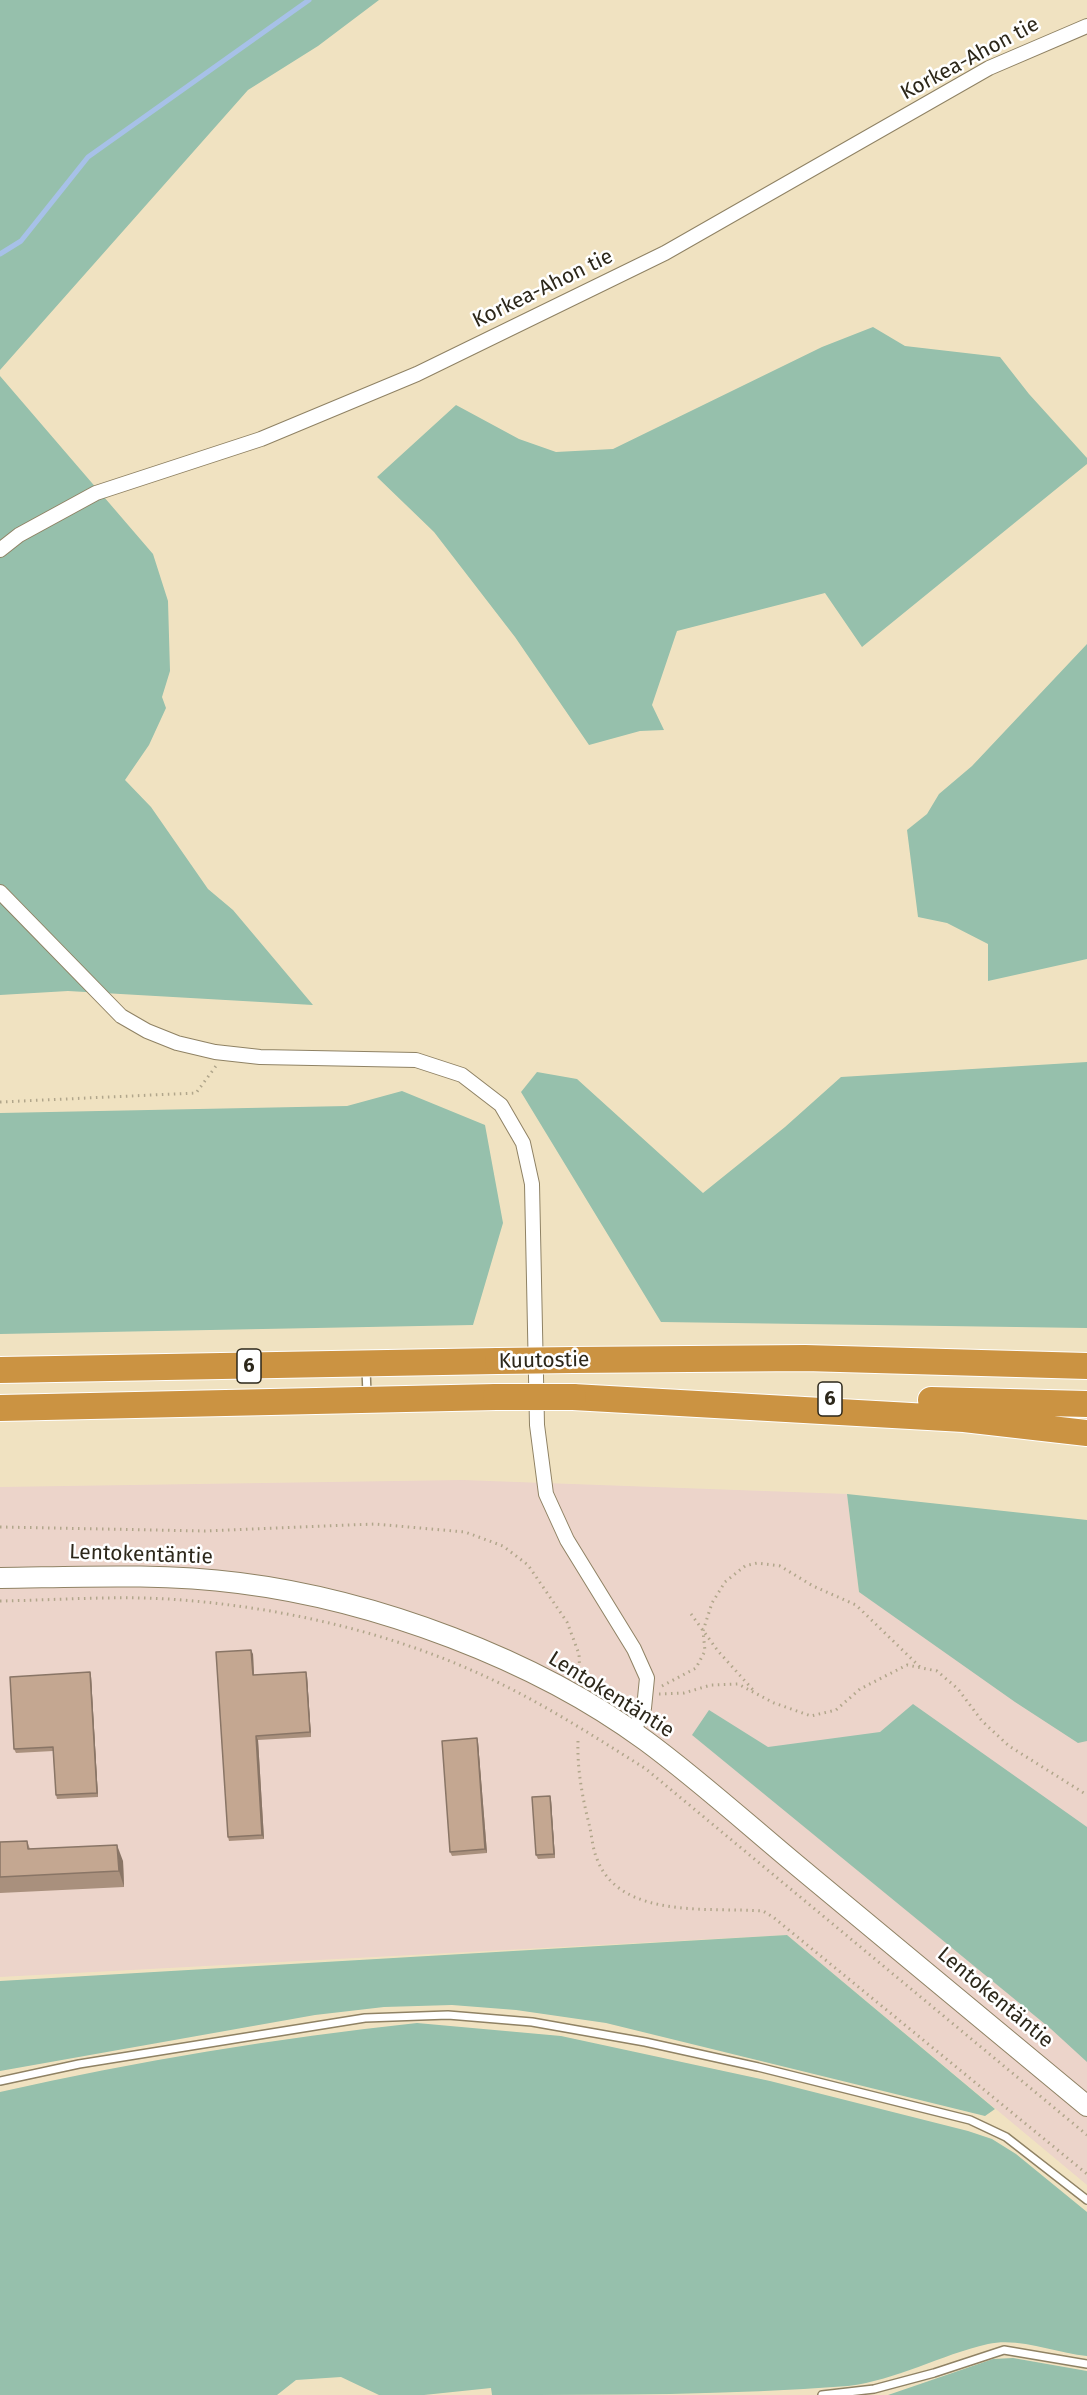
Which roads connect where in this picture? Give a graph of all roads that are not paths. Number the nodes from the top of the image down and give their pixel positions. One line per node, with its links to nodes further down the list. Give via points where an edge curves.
1 (1087, 26): 2 (street, Korkea-Ahon tie, via 989,68 665,253 428,369 261,439 96,493 19,535)
2 (0, 550)
3 (0, 892): 13 (street, via 121,1016 147,1031 215,1052 260,1057 416,1060 462,1075 501,1105 523,1143 532,1184 537,1425 546,1494 553,1514 634,1649 646,1678 644,1708)
4 (366, 1364): 5 (highway, Kuutostie / 6, bridge, via 804,1358); 6 (highway, Kuutostie / 6); 8 (lane)
5 (1087, 1366)
6 (0, 1370)
7 (573, 1396): 8 (highway, Kuutostie / 6, bridge); 9 (highway, Kuutostie / 6); 11 (highway, via 964,1419)
8 (367, 1400): 10 (highway, Kuutostie / 6)
9 (1087, 1404)
10 (0, 1408)
11 (1087, 1433)
12 (0, 1578): 13 (street, Lentokentäntie, via 123,1576 238,1583 365,1610 491,1654 547,1681)
13 (633, 1733): 15 (street, Lentokentäntie)
14 (0, 2081): 16 (lane, via 79,2064 365,2018 448,2015 532,2022 679,2049 970,2120 1006,2137)
15 (1087, 2106)
16 (1087, 2200)
17 (1087, 2364): 18 (lane, via 1004,2350 874,2389)
18 (822, 2395)

